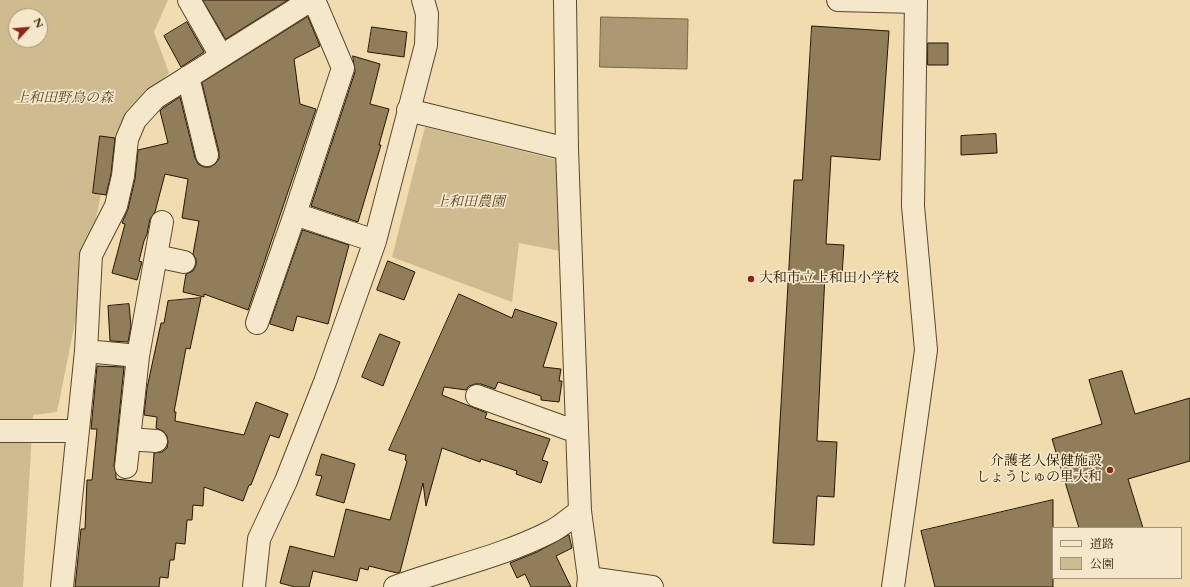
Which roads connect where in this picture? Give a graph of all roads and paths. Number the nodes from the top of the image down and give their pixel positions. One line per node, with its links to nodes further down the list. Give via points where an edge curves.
1 (189, 0): 7 (street)
2 (313, 0): 7 (street); 12 (street, via 343,68)
3 (423, 0): 9 (street, via 427,14 426,45)
4 (565, 0): 10 (street)
5 (838, 0): 6 (street)
6 (916, 1): 34 (street, via 913,206 926,350)
7 (221, 56): 8 (street)
8 (188, 77): 11 (street); 18 (street, via 156,98 135,120 127,139 123,176 116,206 91,255)
9 (408, 110): 10 (street); 14 (street)
10 (567, 149): 23 (street)
11 (207, 155)
12 (295, 214): 14 (street); 17 (street)
13 (162, 222): 15 (street)
14 (375, 241): 31 (street, via 325,382 286,481 259,539)
15 (156, 256): 16 (street); 19 (street)
16 (184, 262)
17 (257, 323)
18 (86, 351): 19 (street); 22 (street)
19 (138, 356): 24 (street)
20 (477, 396): 23 (street)
21 (0, 431): 22 (street)
22 (77, 431): 30 (street)
23 (577, 432): 27 (street)
24 (129, 439): 25 (street); 26 (street)
25 (156, 441)
26 (126, 467)
27 (580, 511): 28 (street, via 551,532); 29 (street)
28 (420, 582): 32 (street)
29 (588, 582): 33 (street)
30 (62, 587)
31 (254, 587)
32 (395, 587)
33 (652, 587)
34 (894, 587)

